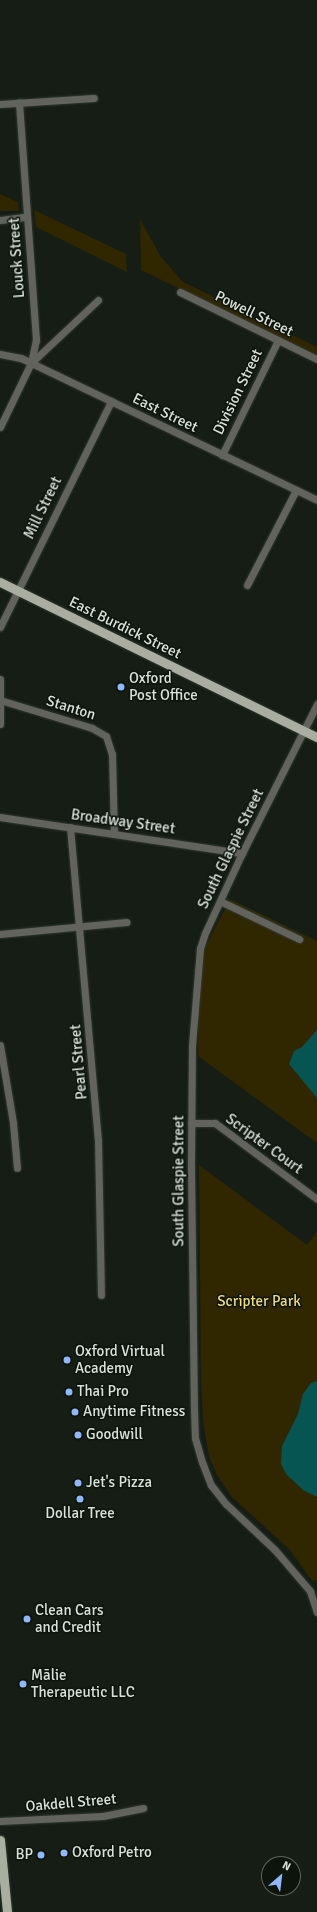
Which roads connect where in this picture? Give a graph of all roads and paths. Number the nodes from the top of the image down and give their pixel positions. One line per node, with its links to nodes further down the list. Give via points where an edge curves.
1 (94, 98): 2 (street)
2 (18, 103): 3 (street); 4 (street, Louck Street)
3 (0, 104)
4 (26, 217): 5 (street); 11 (street, Louck Street, via 36,331)
5 (0, 220)
6 (180, 292): 8 (street, Powell Street)
7 (98, 300): 11 (street)
8 (278, 340): 10 (street, Powell Street); 14 (street, Division Street)
9 (0, 354): 11 (street, East Street, via 11,355)
10 (317, 359)
11 (31, 363): 12 (street, East Street); 13 (street)
12 (111, 401): 14 (street, East Street); 19 (street, Mill Street)
13 (0, 427)
14 (222, 455): 15 (street, East Street)
15 (296, 490): 16 (street, East Street); 18 (street)
16 (317, 500)
17 (0, 582): 19 (main road, East Burdick Street)
18 (247, 585)
19 (17, 590): 20 (street, Mill Street); 25 (main road, East Burdick Street)
20 (0, 627)
21 (0, 679): 22 (street)
22 (1, 700): 24 (street); 29 (street, Stanton, via 87,726 106,736 112,754)
23 (317, 704): 25 (street, South Glaspie Street)
24 (0, 724)
25 (303, 730): 26 (main road, East Burdick Street); 30 (street, South Glaspie Street)
26 (317, 737)
27 (0, 817): 28 (street, Broadway Street)
28 (70, 828): 29 (street, Broadway Street); 33 (street, Pearl Street)
29 (114, 834): 30 (street, Broadway Street)
30 (242, 853): 31 (street, South Glaspie Street)
31 (220, 901): 35 (street); 37 (street, South Glaspie Street, via 200,948 192,1046)
32 (126, 922): 33 (street)
33 (80, 926): 34 (street); 40 (street, Pearl Street, via 98,1140)
34 (0, 934)
35 (299, 939)
36 (0, 1045): 38 (street, via 13,1122)
37 (191, 1123): 39 (street, Scripter Court, via 215,1124); 41 (street, South Glaspie Street, via 195,1438 215,1490 293,1570 310,1591)
38 (17, 1168)
39 (317, 1198)
40 (101, 1295)
41 (317, 1612)
42 (143, 1808): 43 (street, Oakdell Street, via 103,1816)
43 (0, 1821)
44 (0, 1840): 45 (main road)
45 (7, 1912)

